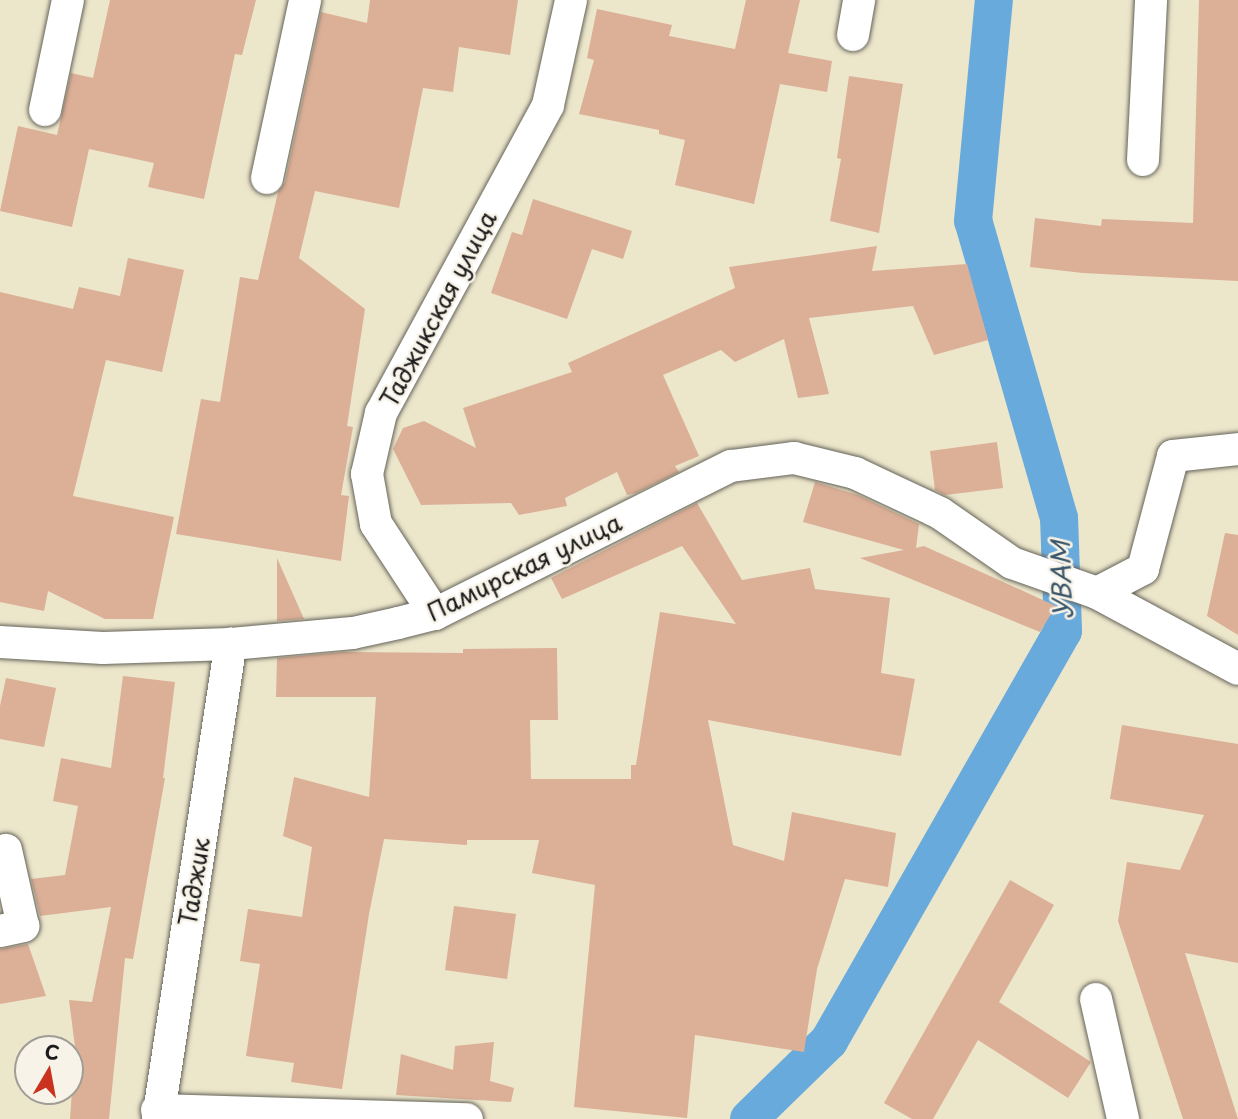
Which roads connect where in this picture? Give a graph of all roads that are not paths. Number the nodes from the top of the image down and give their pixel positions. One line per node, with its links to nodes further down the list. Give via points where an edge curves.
1 (68, 0): 7 (street)
2 (305, 0): 9 (street)
3 (571, 0): 12 (street, Таджикская улица, via 548,105 382,414 367,474 376,524)
4 (859, 0): 6 (street)
5 (1151, 0): 8 (street)
6 (853, 35)
7 (45, 110)
8 (1143, 160)
9 (267, 178)
10 (1238, 449): 11 (street, via 1173,456 1143,569)
11 (1097, 593): 12 (street, Памирская улица, via 1012,563 940,513 855,473 794,458 731,466); 15 (street)
12 (435, 614): 14 (street, Памирская улица, via 353,633)
13 (0, 642): 14 (street, Памирская улица, via 103,648)
14 (231, 644): 19 (street, Таджик)
15 (1238, 669)
16 (6, 850): 17 (street, via 23,926)
17 (0, 931)
18 (1096, 999): 21 (street)
19 (158, 1114): 20 (street)
20 (467, 1119)
21 (1123, 1119)

